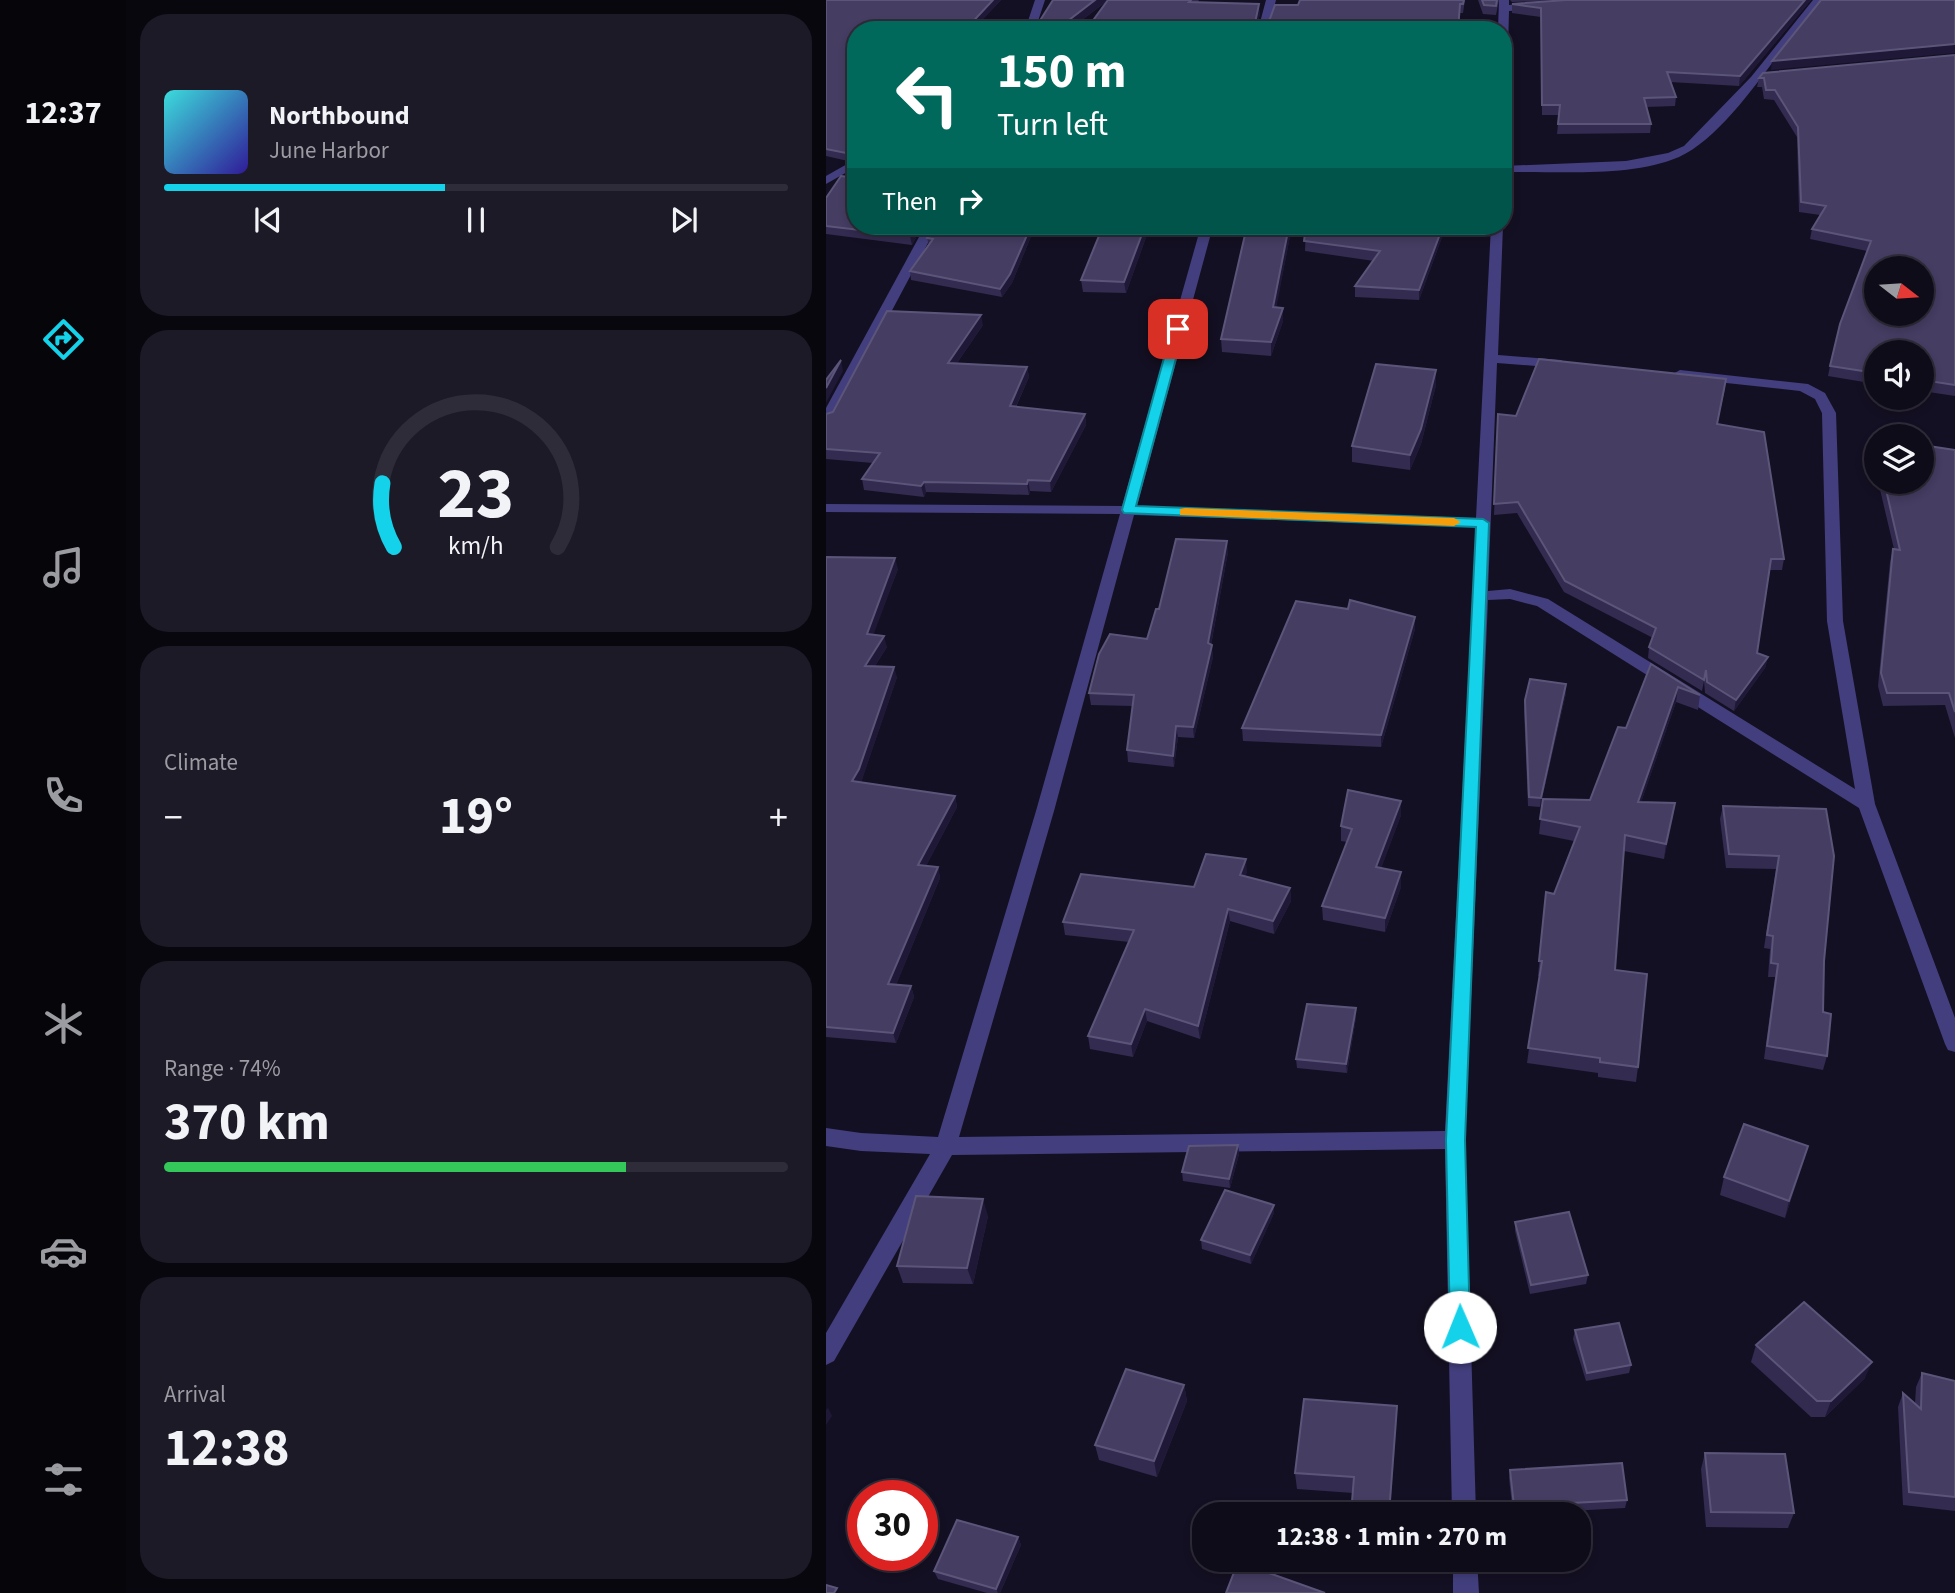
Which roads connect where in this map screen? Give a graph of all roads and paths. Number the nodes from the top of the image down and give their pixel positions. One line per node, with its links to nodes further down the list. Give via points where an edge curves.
1 (1040, 0): 6 (street)
2 (1271, 0): 7 (street)
3 (1819, 0): 9 (street)
4 (1504, 4): 5 (street)
5 (1543, 6)
6 (1033, 21)
7 (1265, 21)
8 (1770, 76): 9 (street)
9 (1756, 77): 11 (street, via 1688,148 1673,156 1641,163)
10 (847, 168): 12 (street)
11 (1512, 169)
12 (826, 181)
13 (926, 235): 19 (street)
14 (1204, 235): 21 (street)
15 (1497, 235): 16 (street)
16 (1490, 358): 17 (street); 22 (street)
17 (1583, 366)
18 (1663, 373): 24 (street, via 1803,387 1820,396 1829,413 1835,621)
19 (826, 421)
20 (826, 509): 21 (street)
21 (1128, 510): 22 (street); 28 (street)
22 (1483, 523): 23 (street)
23 (1481, 596): 24 (street, via 1510,594 1542,602); 27 (street)
24 (1866, 804): 25 (street)
25 (1955, 1044)
26 (826, 1137): 28 (street)
27 (1455, 1140): 28 (street); 30 (street)
28 (946, 1146): 29 (street)
29 (826, 1354)
30 (1464, 1502)
31 (1465, 1572): 32 (street)
32 (1466, 1593)

